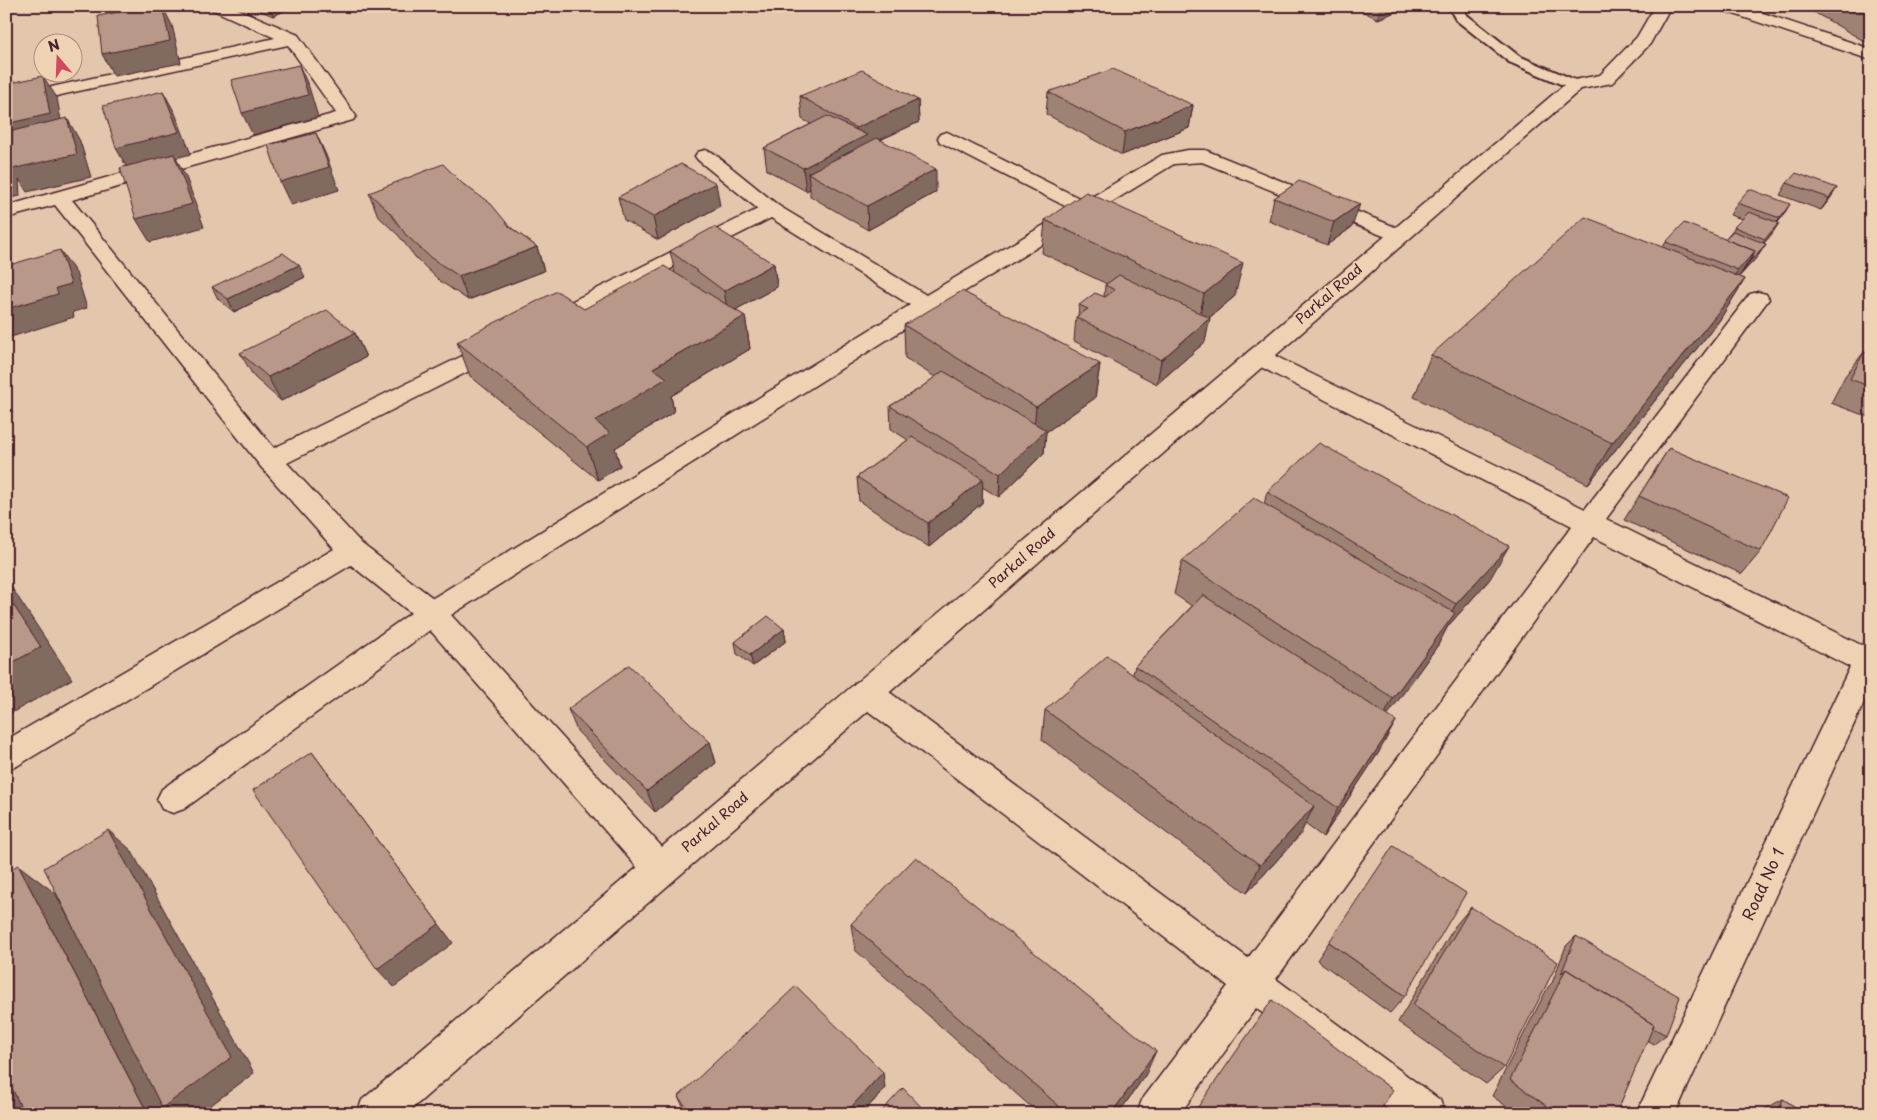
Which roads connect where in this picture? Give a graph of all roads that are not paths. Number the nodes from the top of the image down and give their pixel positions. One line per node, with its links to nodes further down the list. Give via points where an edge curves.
1 (217, 6): 5 (street)
2 (1455, 6): 7 (lane, via 1461,17 1514,59)
3 (1663, 6): 7 (street, Parkal Road, via 1644,40 1606,79)
4 (1725, 6): 6 (street)
5 (292, 39): 8 (street); 11 (street, via 347,116)
6 (1871, 55)
7 (1575, 85): 15 (street, Parkal Road)
8 (6, 102)
9 (946, 138): 12 (street)
10 (705, 156): 13 (street)
11 (59, 197): 14 (street); 19 (street)
12 (1085, 209): 15 (street, via 1169,160 1205,156); 17 (street)
13 (772, 210): 17 (street); 19 (street)
14 (6, 212)
15 (1398, 235): 18 (street, Parkal Road)
16 (1758, 299): 20 (street)
17 (926, 305): 22 (street)
18 (1257, 356): 20 (street); 24 (street, Parkal Road)
19 (270, 461): 21 (street)
20 (1589, 523): 23 (street); 28 (street)
21 (352, 551): 22 (street); 25 (street)
22 (432, 613): 26 (street); 27 (street)
23 (1869, 660): 32 (street, Road No 1)
24 (866, 692): 27 (street, Parkal Road); 28 (street)
25 (6, 756)
26 (173, 799)
27 (660, 870): 29 (street, Parkal Road)
28 (1253, 983): 30 (street); 31 (street)
29 (376, 1114)
30 (1156, 1114)
31 (1426, 1114)
32 (1655, 1114)

